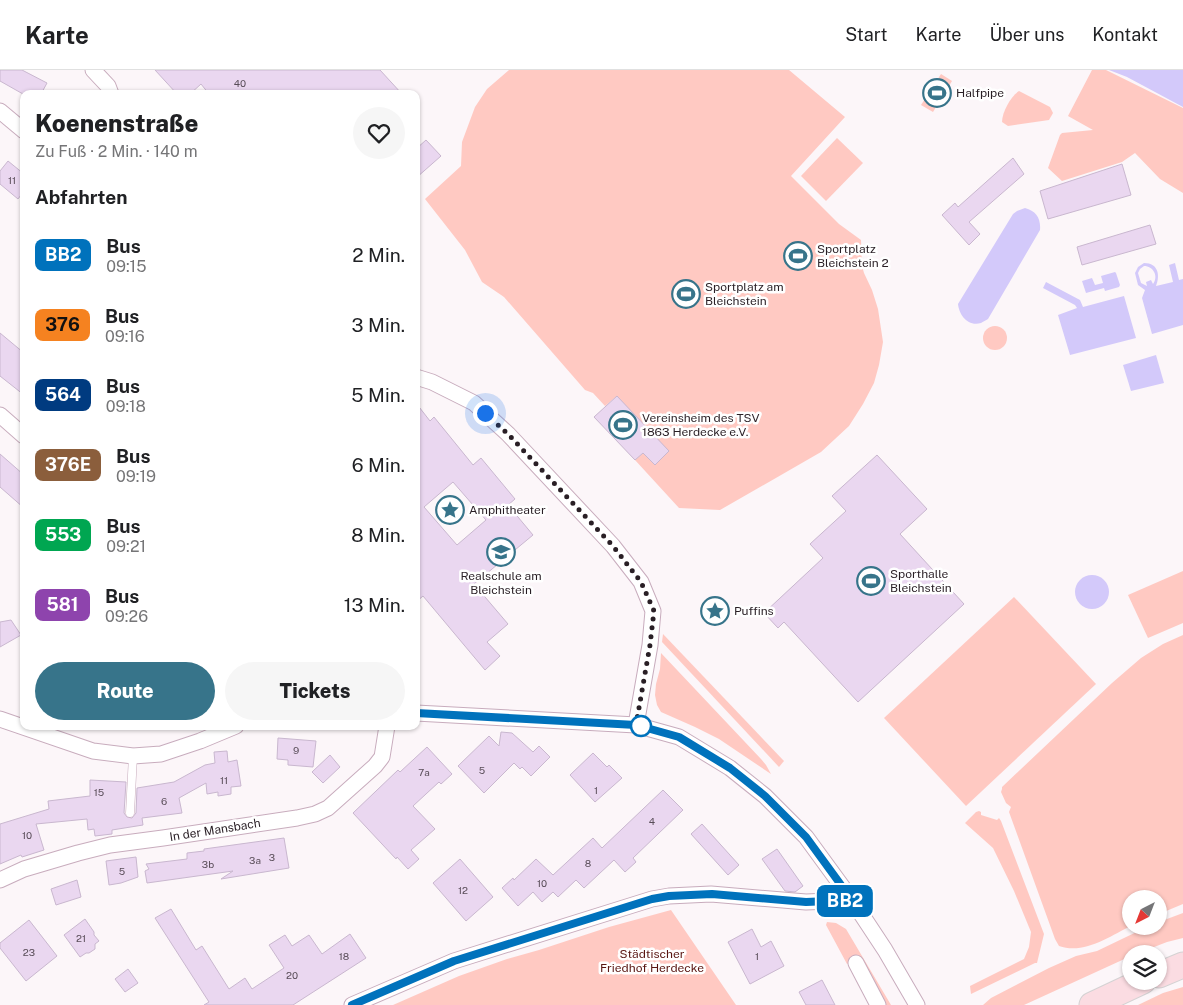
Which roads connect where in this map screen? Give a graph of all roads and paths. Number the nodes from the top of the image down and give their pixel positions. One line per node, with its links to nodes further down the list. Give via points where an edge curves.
1 (93, 70): 2 (street)
2 (110, 90)
3 (0, 111): 4 (street)
4 (20, 128)
5 (420, 378): 10 (street, via 481,409 613,546 641,582 654,611)
6 (0, 414): 7 (street)
7 (20, 432)
8 (420, 713): 10 (street)
9 (0, 719): 11 (street)
10 (636, 725): 18 (street, via 679,737 730,768 765,796 806,837)
11 (20, 726)
12 (33, 730): 15 (street, via 93,750)
13 (226, 730): 15 (street, via 161,754)
14 (386, 730): 17 (street, In der Mansbach, via 382,757 328,808 315,814 110,845 24,869)
15 (133, 756): 16 (lane)
16 (130, 813)
17 (0, 880)
18 (852, 900): 23 (street, via 806,902 712,894 652,899 454,961); 25 (street)
19 (856, 963): 24 (street)
20 (1183, 965): 21 (main road)
21 (1167, 972)
22 (1124, 990): 26 (main road)
23 (352, 1005)
24 (878, 1005)
25 (917, 1005)
26 (1092, 1005)

